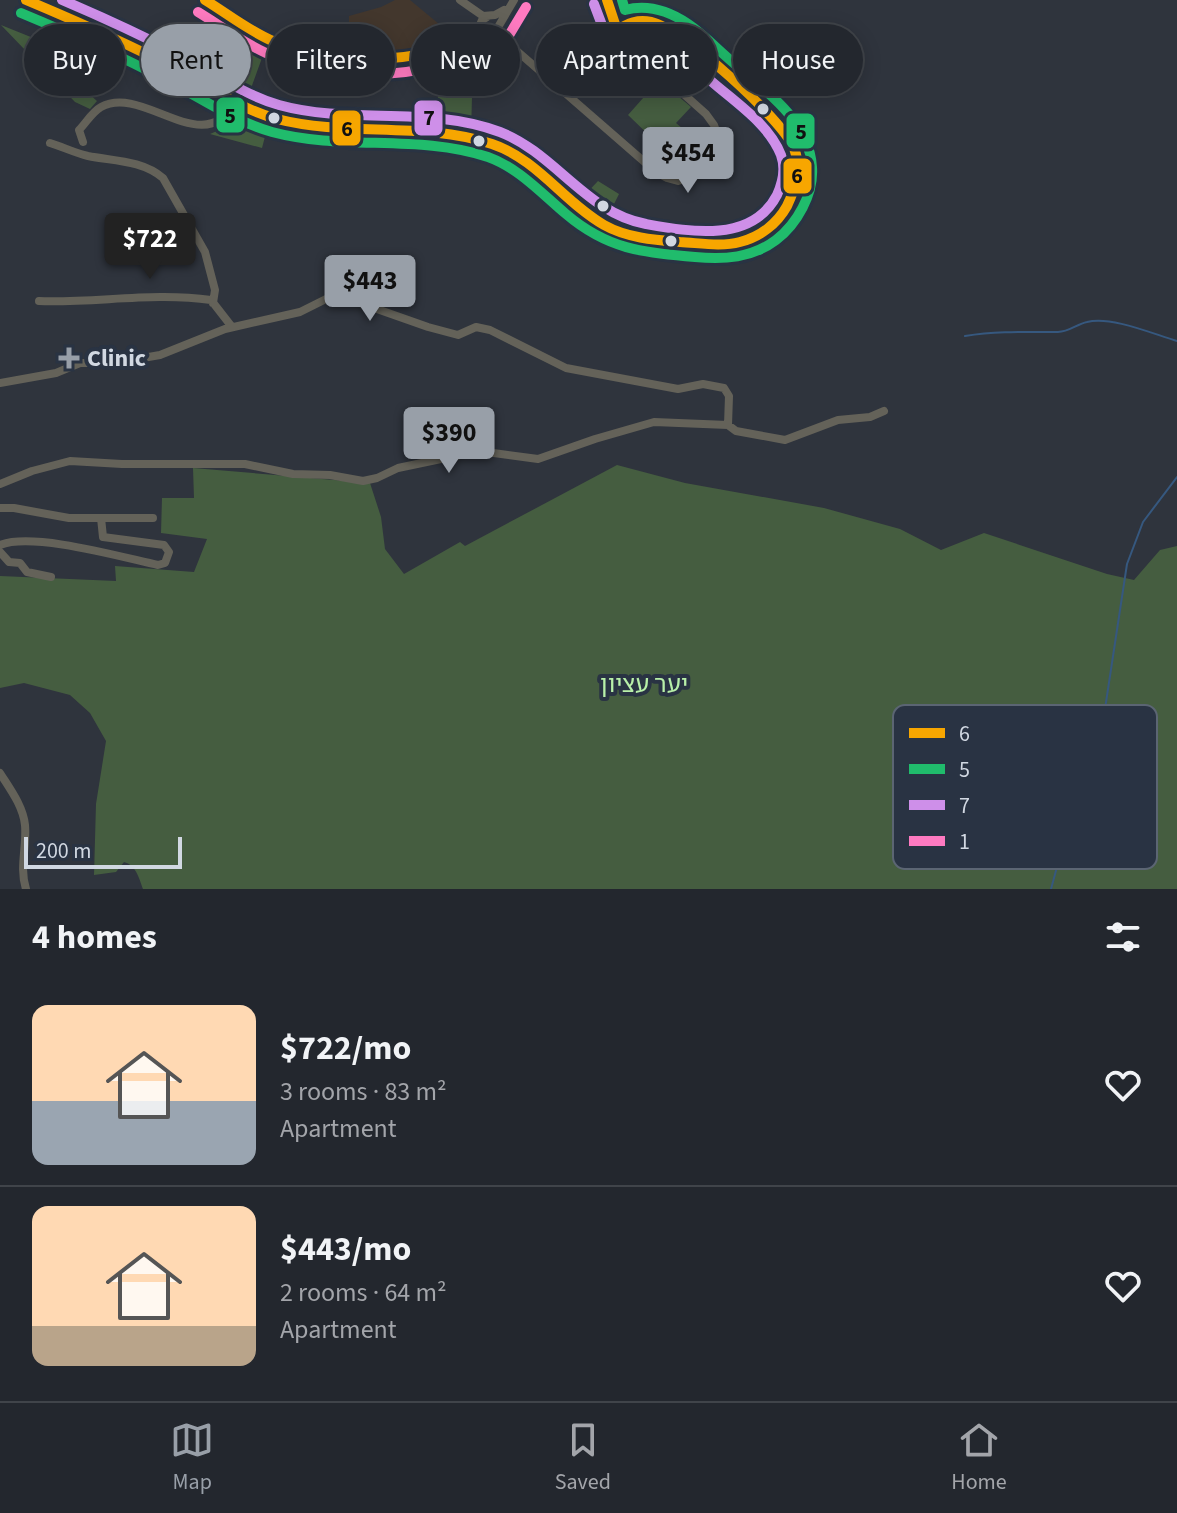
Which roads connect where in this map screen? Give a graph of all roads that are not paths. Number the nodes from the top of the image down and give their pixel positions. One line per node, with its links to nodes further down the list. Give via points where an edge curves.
1 (26, 0): 21 (street, via 135,48)
2 (205, 0): 16 (street, via 275,42 324,55)
3 (460, 0): 6 (street)
4 (607, 0): 12 (street)
5 (512, 3): 7 (street); 11 (street)
6 (471, 9): 7 (street); 8 (street)
7 (489, 17): 9 (street); 10 (street)
8 (479, 24)
9 (482, 24)
10 (494, 24)
11 (498, 24)
12 (615, 24)
13 (628, 24): 14 (street)
14 (654, 24)
15 (520, 54): 17 (street)
16 (411, 56)
17 (536, 68)
18 (717, 69): 21 (street, via 766,110 797,158 796,189 784,211 765,231 729,244 635,236 599,221 531,164 490,143 446,134 316,127)
19 (569, 96): 20 (street, via 656,172 678,181 699,174 718,147 714,125)
20 (685, 96)
21 (235, 102): 22 (street, via 228,114 208,125 112,103 100,107 79,130)
22 (83, 142)
23 (50, 143): 25 (street, via 136,164 163,178 205,252)
24 (39, 301): 25 (street, via 180,295)
25 (213, 303): 26 (street)
26 (232, 327): 27 (street, via 160,355 80,363); 29 (street, via 300,312 330,297 357,302 458,335 476,327 490,330 566,368 678,389 703,384 724,388 729,396)
27 (0, 383)
28 (884, 411): 29 (street, via 838,420 785,440)
29 (728, 425): 30 (street, via 654,422 538,459 479,451 363,481 245,464 70,461)
30 (0, 484)
31 (0, 508): 32 (street)
32 (101, 518): 33 (street); 34 (street, via 103,537 164,545 169,552 165,563 43,543)
33 (153, 518)
34 (0, 545)
35 (0, 552): 36 (street, via 27,572)
36 (51, 577)
37 (0, 773): 38 (street, via 24,820)
38 (26, 889)

